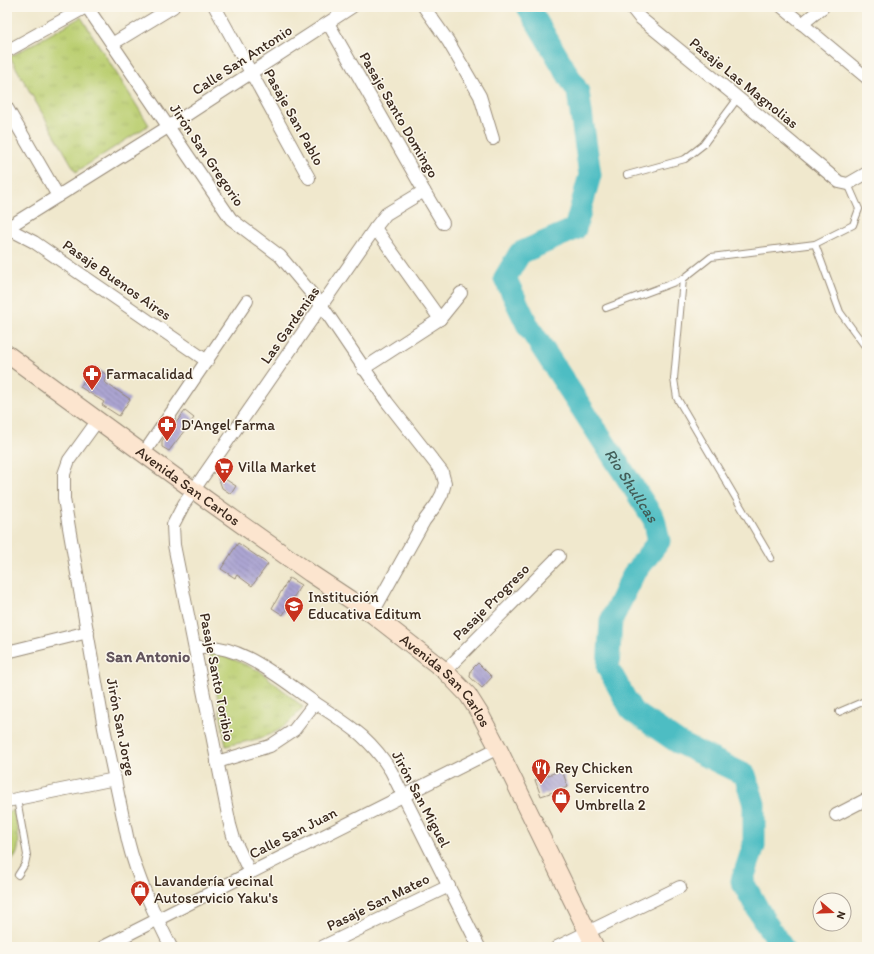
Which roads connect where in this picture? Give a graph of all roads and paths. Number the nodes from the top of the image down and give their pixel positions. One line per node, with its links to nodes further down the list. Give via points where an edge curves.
1 (87, 7): 11 (street, Jirón San Gregorio); 12 (street)
2 (173, 7): 11 (street)
3 (215, 7): 13 (street, Pasaje San Pablo)
4 (352, 7): 9 (street, Calle San Antonio)
5 (424, 7): 18 (street, via 448,41 480,96)
6 (631, 7): 15 (street, Pasaje Las Magnolias, via 639,17)
7 (782, 7): 10 (street)
8 (822, 7): 10 (street)
9 (328, 23): 13 (street, Calle San Antonio); 23 (street, Pasaje Santo Domingo)
10 (802, 24): 14 (street)
11 (112, 44): 17 (street, Jirón San Gregorio)
12 (7, 51)
13 (251, 73): 17 (street, Calle San Antonio); 21 (street, Pasaje San Pablo)
14 (867, 78)
15 (738, 98): 20 (lane, via 703,145 685,159); 22 (street, Pasaje Las Magnolias)
16 (7, 108): 24 (street)
17 (168, 127): 24 (street, Calle San Antonio); 32 (street, Jirón San Gregorio, via 231,219 280,256)
18 (493, 139)
19 (867, 173): 22 (street)
20 (627, 175)
21 (309, 178)
22 (844, 183): 28 (lane, via 859,209 852,225)
23 (424, 191): 25 (street, Pasaje Santo Domingo); 27 (street, Las Gardenias, via 386,214)
24 (58, 196): 26 (street, Calle San Antonio)
25 (443, 223)
26 (7, 228): 37 (street, Pasaje Buenos Aires, via 34,242)
27 (375, 228): 32 (street, Las Gardenias); 34 (street)
28 (815, 244): 29 (lane, via 711,257); 35 (lane, via 840,312)
29 (682, 279): 33 (lane); 43 (lane, via 674,379 677,398)
30 (462, 293): 34 (street)
31 (247, 301): 37 (street)
32 (322, 306): 38 (street, Jirón San Gregorio); 41 (street, Las Gardenias)
33 (606, 308)
34 (440, 319): 38 (street)
35 (867, 349)
36 (7, 354): 39 (main road, Avenida San Carlos)
37 (206, 361): 40 (street)
38 (363, 369): 44 (street, Jirón San Gregorio, via 442,472 445,483 436,505 424,521)
39 (98, 420): 40 (main road, Avenida San Carlos); 45 (street, Jirón San Jorge, via 70,460 64,474 63,485)
40 (144, 453): 41 (main road, Avenida San Carlos)
41 (194, 490): 44 (main road, Avenida San Carlos); 46 (street, Pasaje Santo Toribio, via 173,525 174,545)
42 (559, 556): 48 (street, Pasaje Progreso)
43 (771, 558)
44 (372, 614): 48 (main road, Avenida San Carlos)
45 (88, 632): 47 (street); 54 (street, Jirón San Jorge)
46 (195, 648): 50 (street, Jirón San Miguel, via 212,646 241,655); 53 (street, Pasaje Santo Toribio)
47 (7, 651)
48 (446, 671): 52 (main road, Avenida San Carlos, via 468,695)
49 (867, 700): 51 (lane)
50 (315, 703): 53 (street, via 294,730 270,746); 55 (street, Jirón San Miguel, via 346,723 371,745 385,762)
51 (839, 712)
52 (498, 748): 55 (street, Calle San Juan); 64 (main road, Avenida San Carlos)
53 (217, 762): 59 (street, Pasaje Santo Toribio, via 234,839)
54 (115, 779): 57 (street); 63 (street, Jirón San Jorge, via 132,856)
55 (404, 795): 59 (street, Calle San Juan); 61 (street, Jirón San Miguel)
56 (867, 799): 58 (street)
57 (12, 800): 60 (lane, via 27,855 26,864)
58 (836, 815)
59 (250, 873): 63 (street, Calle San Juan)
60 (18, 875)
61 (449, 886): 67 (street, Pasaje San Mateo); 68 (street, Jirón San Miguel)
62 (680, 887): 64 (street)
63 (157, 919): 65 (street, Calle San Juan); 66 (street, Jirón San Jorge)
64 (588, 932): 69 (street); 70 (main road, Avenida San Carlos)
65 (103, 947)
66 (171, 947)
67 (322, 947)
68 (479, 947)
69 (556, 947)
70 (595, 947)

